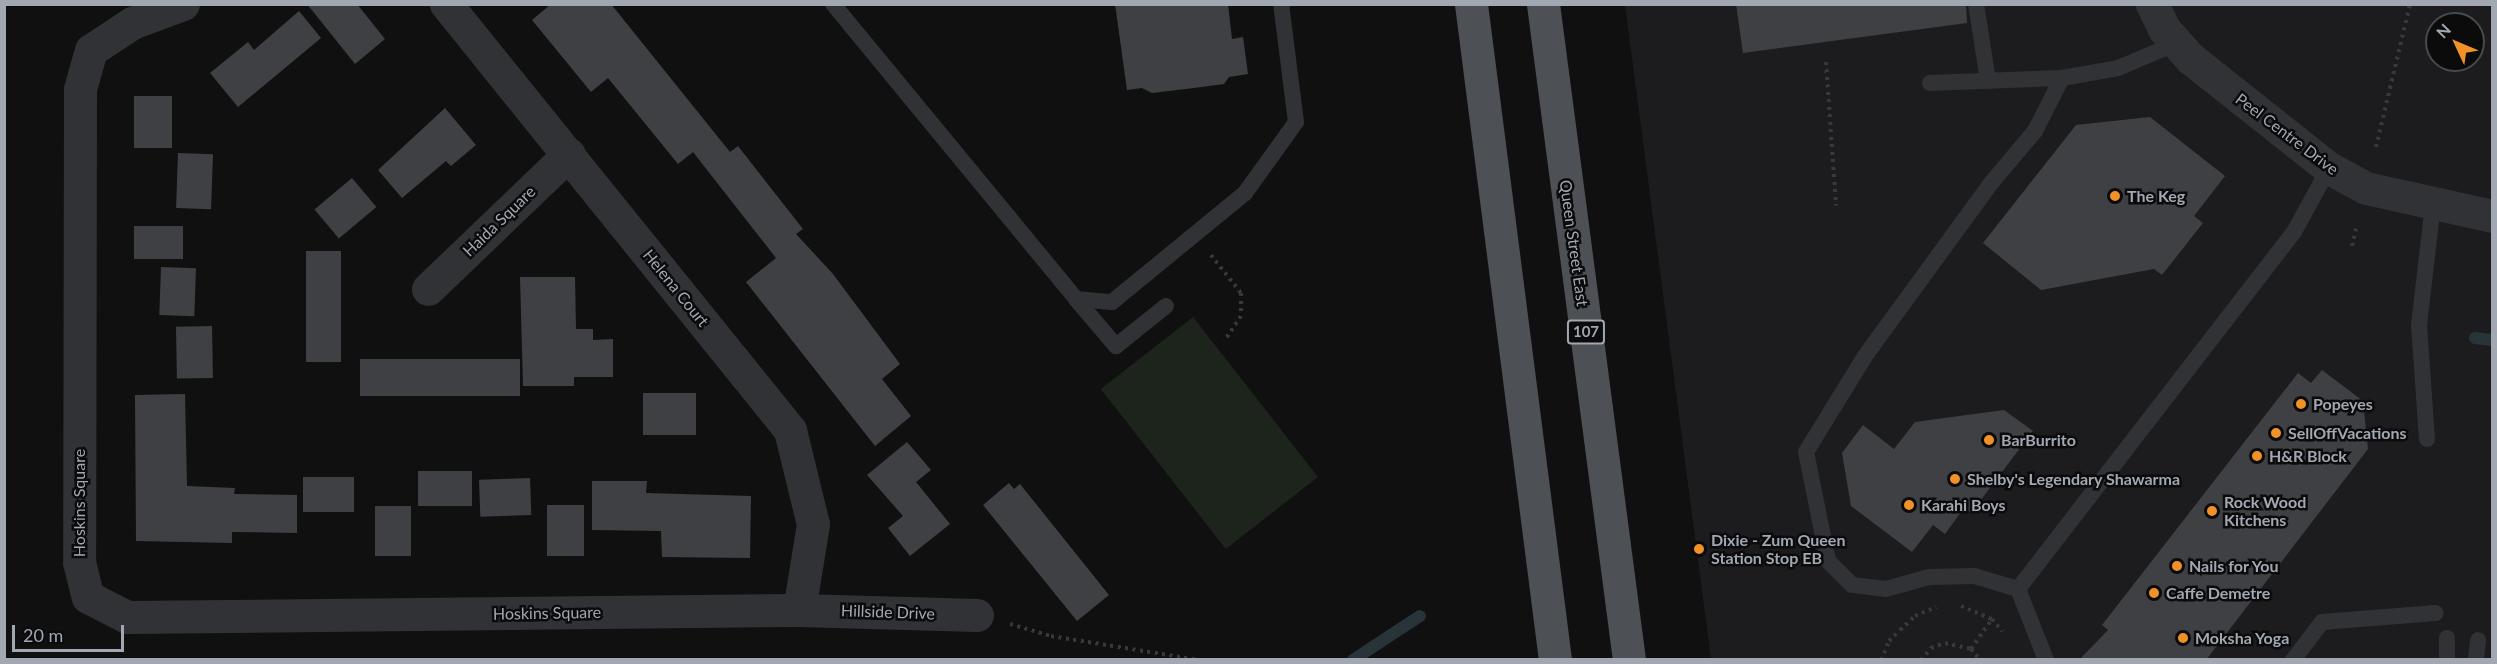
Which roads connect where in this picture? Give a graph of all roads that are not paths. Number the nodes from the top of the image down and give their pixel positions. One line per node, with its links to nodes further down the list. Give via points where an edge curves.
1 (183, 4): 22 (street, Hoskins Square, via 132,23 91,50 80,89 79,562 88,597 128,617)
2 (446, 4): 13 (street, Helena Court)
3 (833, 4): 18 (lane)
4 (1281, 4): 18 (lane, via 1296,122 1245,193 1112,302)
5 (1471, 4): 27 (main road)
6 (1543, 4): 28 (main road, Queen Street East / 107)
7 (1976, 4): 11 (lane)
8 (2152, 4): 9 (street, Peel Centre Drive)
9 (2175, 44): 10 (lane, via 2118,68); 14 (street, Peel Centre Drive, via 2223,87)
10 (2062, 78): 11 (lane); 21 (lane, via 2035,131 1992,182 1864,356 1806,452 1828,561 1852,585 1886,589 1929,577 1974,576)
11 (1988, 81): 12 (lane)
12 (1930, 83)
13 (569, 154): 17 (street, Haida Square); 22 (street, Helena Court, via 790,430 813,524)
14 (2329, 168): 15 (street, Peel Centre Drive, via 2366,188); 21 (lane, via 2294,232)
15 (2433, 204): 16 (street, Peel Centre Drive); 20 (lane, via 2419,325)
16 (2493, 216)
17 (428, 289)
18 (1076, 299): 19 (lane, via 1116,346)
19 (1166, 306)
20 (2427, 439)
21 (2018, 589): 29 (lane)
22 (799, 610): 24 (street, Hillside Drive)
23 (2436, 613): 30 (lane, via 2322,622)
24 (977, 615)
25 (2447, 638): 31 (lane)
26 (2478, 640): 32 (lane)
27 (1556, 660)
28 (1629, 660)
29 (2046, 660)
30 (2293, 660)
31 (2447, 660)
32 (2475, 660)

